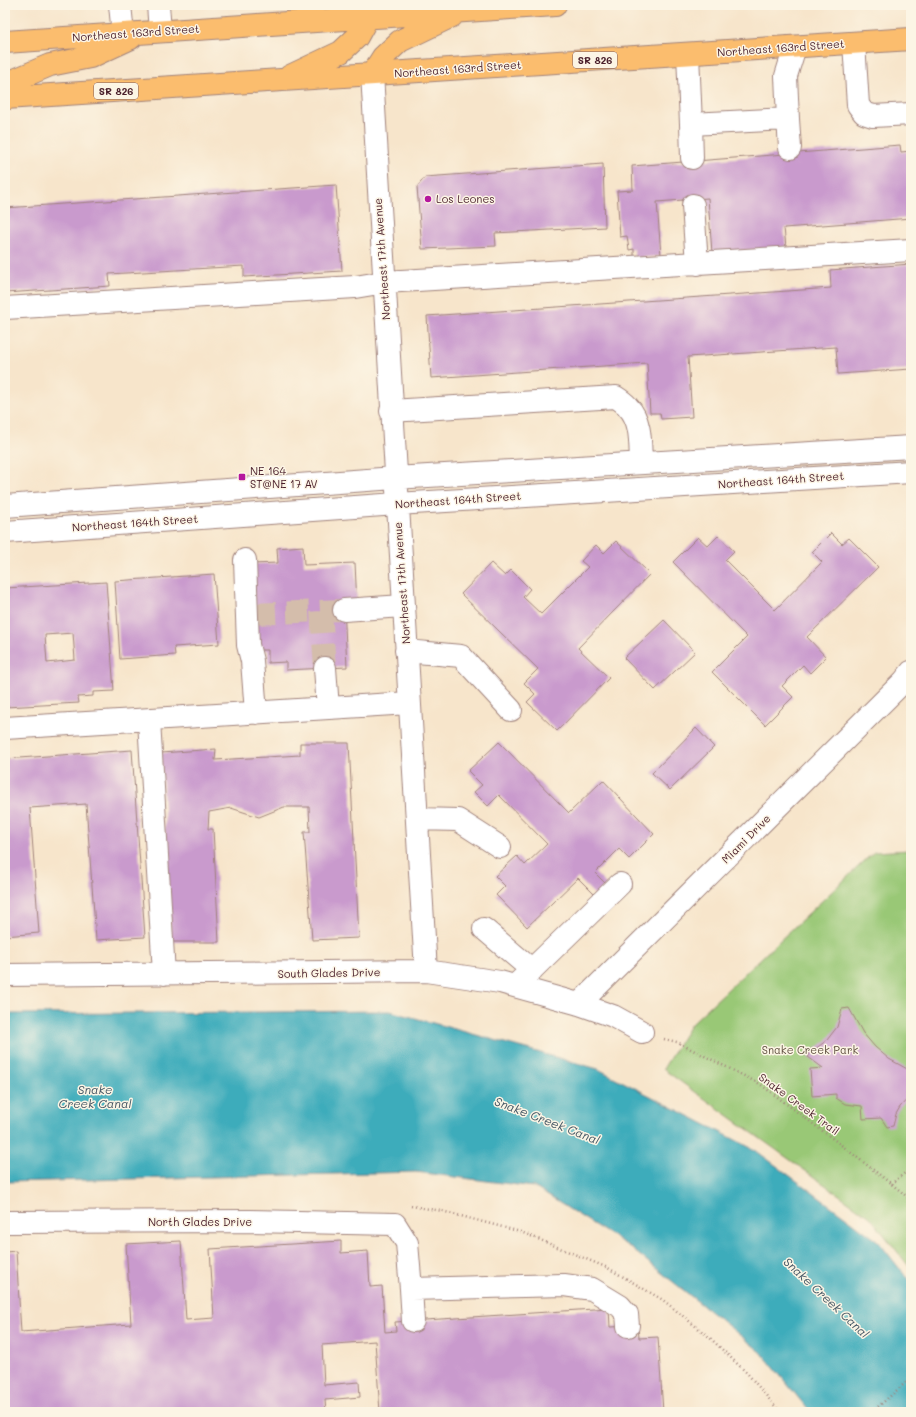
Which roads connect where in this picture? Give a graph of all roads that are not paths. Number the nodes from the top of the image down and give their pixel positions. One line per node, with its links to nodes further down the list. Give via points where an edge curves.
1 (120, 5): 7 (street)
2 (158, 5): 7 (street)
3 (555, 5): 4 (main road, Northeast 163rd Street)
4 (520, 6): 6 (main road, Northeast 163rd Street)
5 (368, 11): 6 (main road, Northeast 163rd Street); 7 (main road, Northeast 163rd Street); 14 (main road, via 357,37 340,52)
6 (462, 11): 13 (main road, via 400,41 383,57)
7 (142, 33): 9 (main road, Northeast 163rd Street); 15 (main road, via 90,57 50,66 17,78)
8 (911, 39): 10 (main road, Northeast 163rd Street / SR 826)
9 (5, 42)
10 (854, 43): 11 (main road, Northeast 163rd Street / SR 826); 16 (street, via 858,105 864,113 874,116)
11 (795, 47): 12 (main road, Northeast 163rd Street / SR 826); 17 (street, via 786,76)
12 (688, 54): 13 (main road, Northeast 163rd Street / SR 826); 18 (street)
13 (372, 74): 14 (main road, Northeast 163rd Street / SR 826); 24 (street, Northeast 17th Avenue)
14 (280, 80): 15 (main road, Northeast 163rd Street / SR 826)
15 (7, 98)
16 (911, 114)
17 (788, 119): 18 (street); 19 (street)
18 (691, 124): 20 (street)
19 (790, 148)
20 (692, 158)
21 (693, 205): 23 (street)
22 (911, 250): 23 (street)
23 (697, 264): 24 (street)
24 (385, 282): 25 (street, via 355,287); 26 (street, Northeast 17th Avenue)
25 (5, 308)
26 (391, 411): 28 (street, via 616,397 628,407 636,420 640,434); 30 (street, Northeast 17th Avenue)
27 (911, 447): 28 (street)
28 (642, 463): 30 (street)
29 (911, 472): 31 (street, Northeast 164th Street)
30 (395, 478): 31 (street, Northeast 17th Avenue); 32 (street)
31 (397, 504): 33 (street, Northeast 164th Street); 35 (street, Northeast 17th Avenue)
32 (5, 506)
33 (5, 532)
34 (245, 560): 43 (street, via 250,614 248,645 252,660)
35 (403, 606): 36 (street); 37 (street, Northeast 17th Avenue)
36 (344, 610)
37 (406, 651): 40 (street, Northeast 17th Avenue); 42 (street, via 461,656)
38 (325, 668): 41 (street)
39 (911, 672): 55 (street, Miami Drive)
40 (409, 703): 41 (street); 46 (street, Northeast 17th Avenue)
41 (328, 708): 43 (street)
42 (511, 710)
43 (256, 713): 44 (street)
44 (149, 720): 45 (street); 52 (street)
45 (5, 728)
46 (416, 819): 47 (street, via 458,820); 51 (street, Northeast 17th Avenue)
47 (500, 847)
48 (620, 884): 50 (street)
49 (484, 929): 50 (street)
50 (532, 970): 54 (street)
51 (426, 971): 52 (street, South Glades Drive); 54 (street, South Glades Drive)
52 (164, 974): 53 (street, South Glades Drive)
53 (5, 975)
54 (515, 986): 55 (street, South Glades Drive)
55 (579, 1004): 56 (street, South Glades Drive, via 613,1016)
56 (642, 1032)
57 (5, 1222): 58 (street, North Glades Drive, via 250,1221 395,1224 407,1243)
58 (411, 1288): 59 (street); 60 (street, via 564,1285 592,1289 620,1306 627,1314)
59 (413, 1321)
60 (628, 1326)

